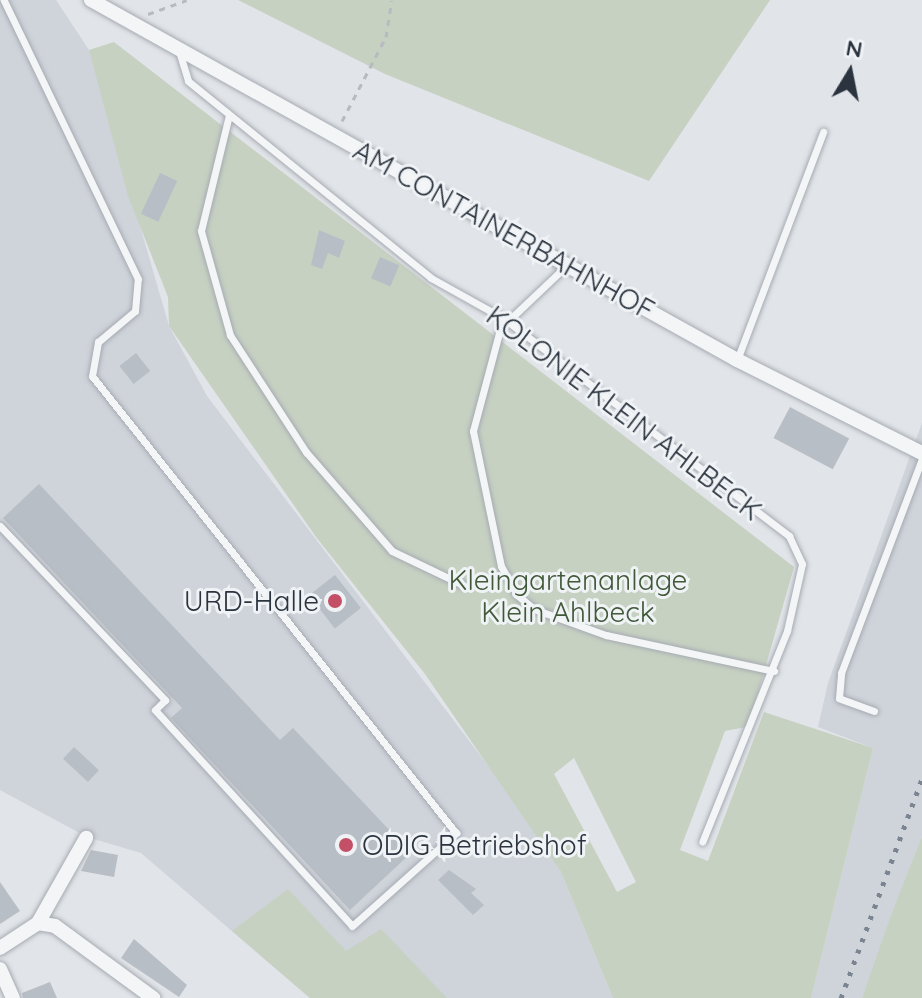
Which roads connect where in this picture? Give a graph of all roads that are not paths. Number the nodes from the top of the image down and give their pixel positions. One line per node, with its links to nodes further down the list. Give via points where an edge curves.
1 (4, 0): 11 (lane, via 138,279 135,311 98,342 92,376 456,833 352,926 155,710 165,700)
2 (91, 0): 3 (street, AM CONTAINERBAHNHOF)
3 (179, 49): 4 (lane, KOLONIE KLEIN AHLBECK, via 188,81); 6 (street, AM CONTAINERBAHNHOF)
4 (229, 115): 7 (lane, KOLONIE KLEIN AHLBECK, via 431,278); 12 (lane, via 201,231 230,335 306,452 392,551)
5 (823, 132): 8 (lane)
6 (567, 265): 7 (lane); 8 (street, AM CONTAINERBAHNHOF)
7 (505, 320): 13 (lane, KOLONIE KLEIN AHLBECK, via 789,536 802,564); 13 (lane, via 473,431 501,566 517,595 534,609 606,635)
8 (737, 360): 9 (street, AM CONTAINERBAHNHOF)
9 (922, 453)
10 (922, 459): 14 (lane, via 841,673 839,698)
11 (0, 526)
12 (463, 585)
13 (774, 671): 16 (lane, KOLONIE KLEIN AHLBECK)
14 (874, 711)
15 (86, 838): 17 (street)
16 (702, 842)
17 (38, 923): 18 (street); 21 (street, via 55,926)
18 (0, 948)
19 (0, 969): 20 (street)
20 (13, 998)
21 (153, 998)

